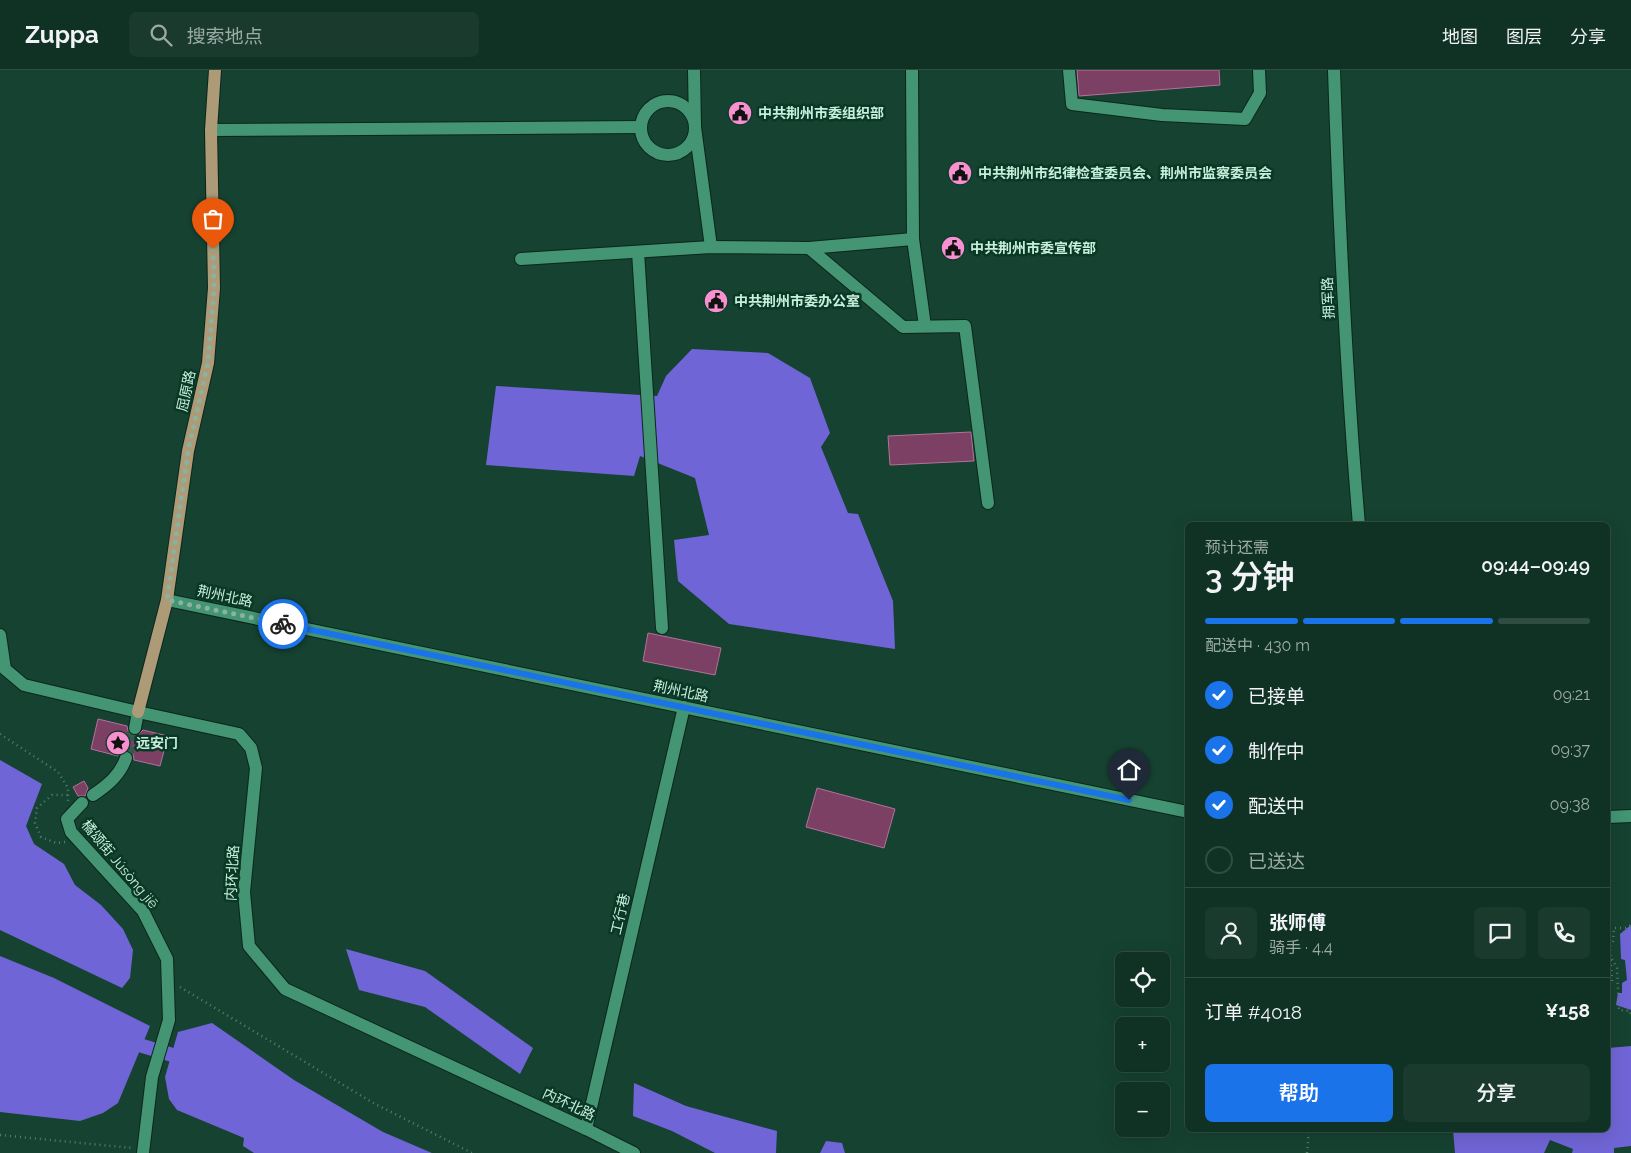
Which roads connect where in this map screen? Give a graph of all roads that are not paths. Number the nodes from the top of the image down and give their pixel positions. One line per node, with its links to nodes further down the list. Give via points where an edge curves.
1 (215, 70): 9 (main road, 屈原路)
2 (694, 70): 8 (street)
3 (912, 70): 10 (street)
4 (1070, 70): 5 (street, via 1072,104 1162,115 1245,119 1260,93)
5 (1259, 70)
6 (1334, 70): 17 (street, 拥军路, via 1349,410)
7 (640, 126): 8 (street, via 642,118 655,104 673,101 689,111); 8 (street, via 644,143 658,154 667,156 684,151 694,136); 9 (street)
8 (695, 128): 11 (street)
9 (211, 130): 18 (main road, 屈原路, via 214,288 208,363 188,451)
10 (913, 239): 12 (street); 15 (street)
11 (711, 248): 12 (street); 13 (street)
12 (809, 248): 15 (street, via 903,326)
13 (638, 252): 14 (street); 19 (street)
14 (520, 258)
15 (925, 326): 16 (street, via 965,326)
16 (988, 503)
17 (1359, 522)
18 (167, 600): 21 (street, 荆州北路); 22 (main road, 屈原路)
19 (662, 628)
20 (0, 635): 22 (street, 内环北路, via 5,669 24,684)
21 (684, 707): 25 (street, 荆州北路); 28 (street, 工行巷)
22 (138, 712): 23 (street); 28 (street, 内环北路, via 239,734 251,748 256,768 244,892 249,946 285,989)
23 (136, 728)
24 (126, 758): 29 (street, 橘颂街 Júsòng jiē, via 122,770 67,819 71,832 143,911 167,960 169,1020 152,1077)
25 (1185, 811)
26 (1631, 816): 27 (street)
27 (1610, 817)
28 (586, 1128): 30 (street, 内环北路)
29 (143, 1151)
30 (634, 1153)

